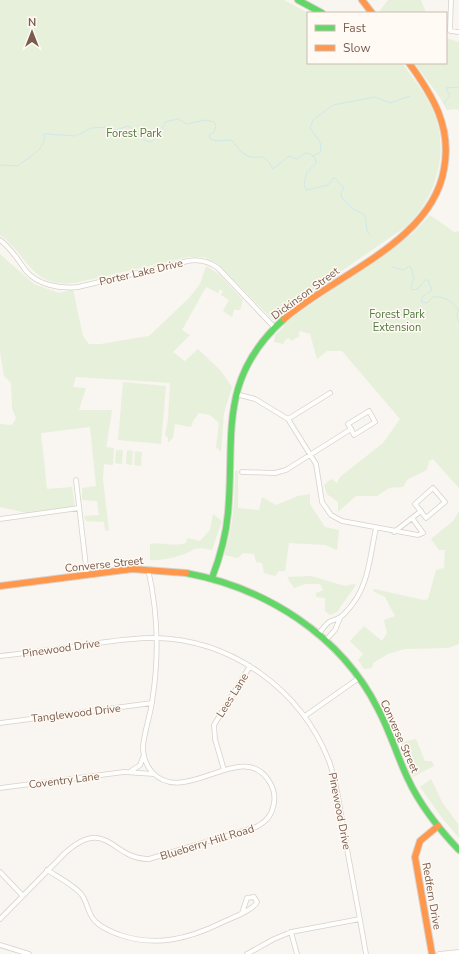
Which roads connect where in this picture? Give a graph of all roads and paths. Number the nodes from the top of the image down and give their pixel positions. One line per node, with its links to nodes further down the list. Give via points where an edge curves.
1 (298, 0): 4 (main road)
2 (362, 0): 5 (main road)
3 (451, 0): 6 (street, via 450,31)
4 (320, 12)
5 (371, 12)
6 (459, 32)
7 (409, 64): 9 (main road, Dickinson Street, via 435,102 445,134 444,169 434,200 421,219 406,234 298,308)
8 (0, 240): 9 (street, Porter Lake Drive, via 13,252 30,275 47,284 63,287 78,287 188,261 208,262 218,268)
9 (275, 328): 11 (main road, Dickinson Street, via 250,360)
10 (330, 393): 12 (street)
11 (236, 394): 12 (street, via 255,399 284,415); 25 (main road, Dickinson Street, via 232,422 228,515)
12 (288, 420): 14 (street)
13 (351, 429): 13 (street, via 348,424 369,411 375,422 354,435); 14 (street)
14 (310, 454): 15 (street, via 279,472); 21 (street, via 317,467 320,497 327,512 342,521)
15 (242, 472)
16 (76, 480): 17 (street)
17 (79, 508): 20 (street); 24 (street)
18 (420, 511): 18 (street, via 415,504 433,488 445,502 426,518); 19 (street)
19 (412, 518): 22 (street); 22 (street, via 423,533 418,535)
20 (0, 519)
21 (376, 528): 22 (street); 27 (street, via 363,588 356,602)
22 (394, 532)
23 (148, 570): 24 (main road, Converse Street); 25 (main road, Converse Street); 29 (street)
24 (87, 575): 26 (main road, Converse Street)
25 (212, 578): 28 (main road, Converse Street, via 268,599)
26 (0, 586)
27 (340, 618): 28 (street, via 326,624); 30 (street, via 336,630)
28 (319, 633): 30 (main road, Converse Street)
29 (156, 638): 31 (street, Pinewood Drive); 32 (street, Pinewood Drive, via 204,645); 34 (street)
30 (326, 640): 33 (main road, Converse Street)
31 (0, 656)
32 (250, 666): 35 (street, Pinewood Drive, via 278,687); 38 (street, Lees Lane, via 214,725 215,739)
33 (359, 678): 35 (street); 42 (main road, Converse Street, via 385,721 412,787)
34 (152, 703): 36 (street, Tanglewood Drive); 37 (street, via 144,741)
35 (305, 716): 49 (street, Pinewood Drive, via 324,750 333,775)
36 (0, 723)
37 (144, 755): 39 (street, via 140,765); 40 (street)
38 (224, 770): 40 (street, Blueberry Hill Road, via 182,783 167,781); 44 (street, Blueberry Hill Road, via 250,768 267,778 273,790 274,802 270,815 263,824 215,841 149,859 133,858 103,839 87,838 72,847)
39 (128, 772): 40 (street, Coventry Lane); 41 (street, Coventry Lane)
40 (154, 774)
41 (0, 788)
42 (438, 826): 43 (main road, Converse Street); 57 (main road, Redfern Drive, via 420,841 416,857)
43 (459, 850)
44 (48, 870): 46 (street, Blueberry Hill Road); 47 (street, via 81,894 90,915 97,923 114,932 137,939 164,941 189,936)
45 (0, 872): 46 (street)
46 (22, 895): 48 (street, Blueberry Hill Road)
47 (242, 913)
48 (0, 919)
49 (360, 919): 50 (street); 56 (street, Pinewood Drive)
50 (291, 932): 54 (street); 55 (street)
51 (0, 945): 53 (street)
52 (459, 952): 58 (street)
53 (29, 954)
54 (247, 954)
55 (297, 954)
56 (366, 954)
57 (432, 954)
58 (438, 954)

